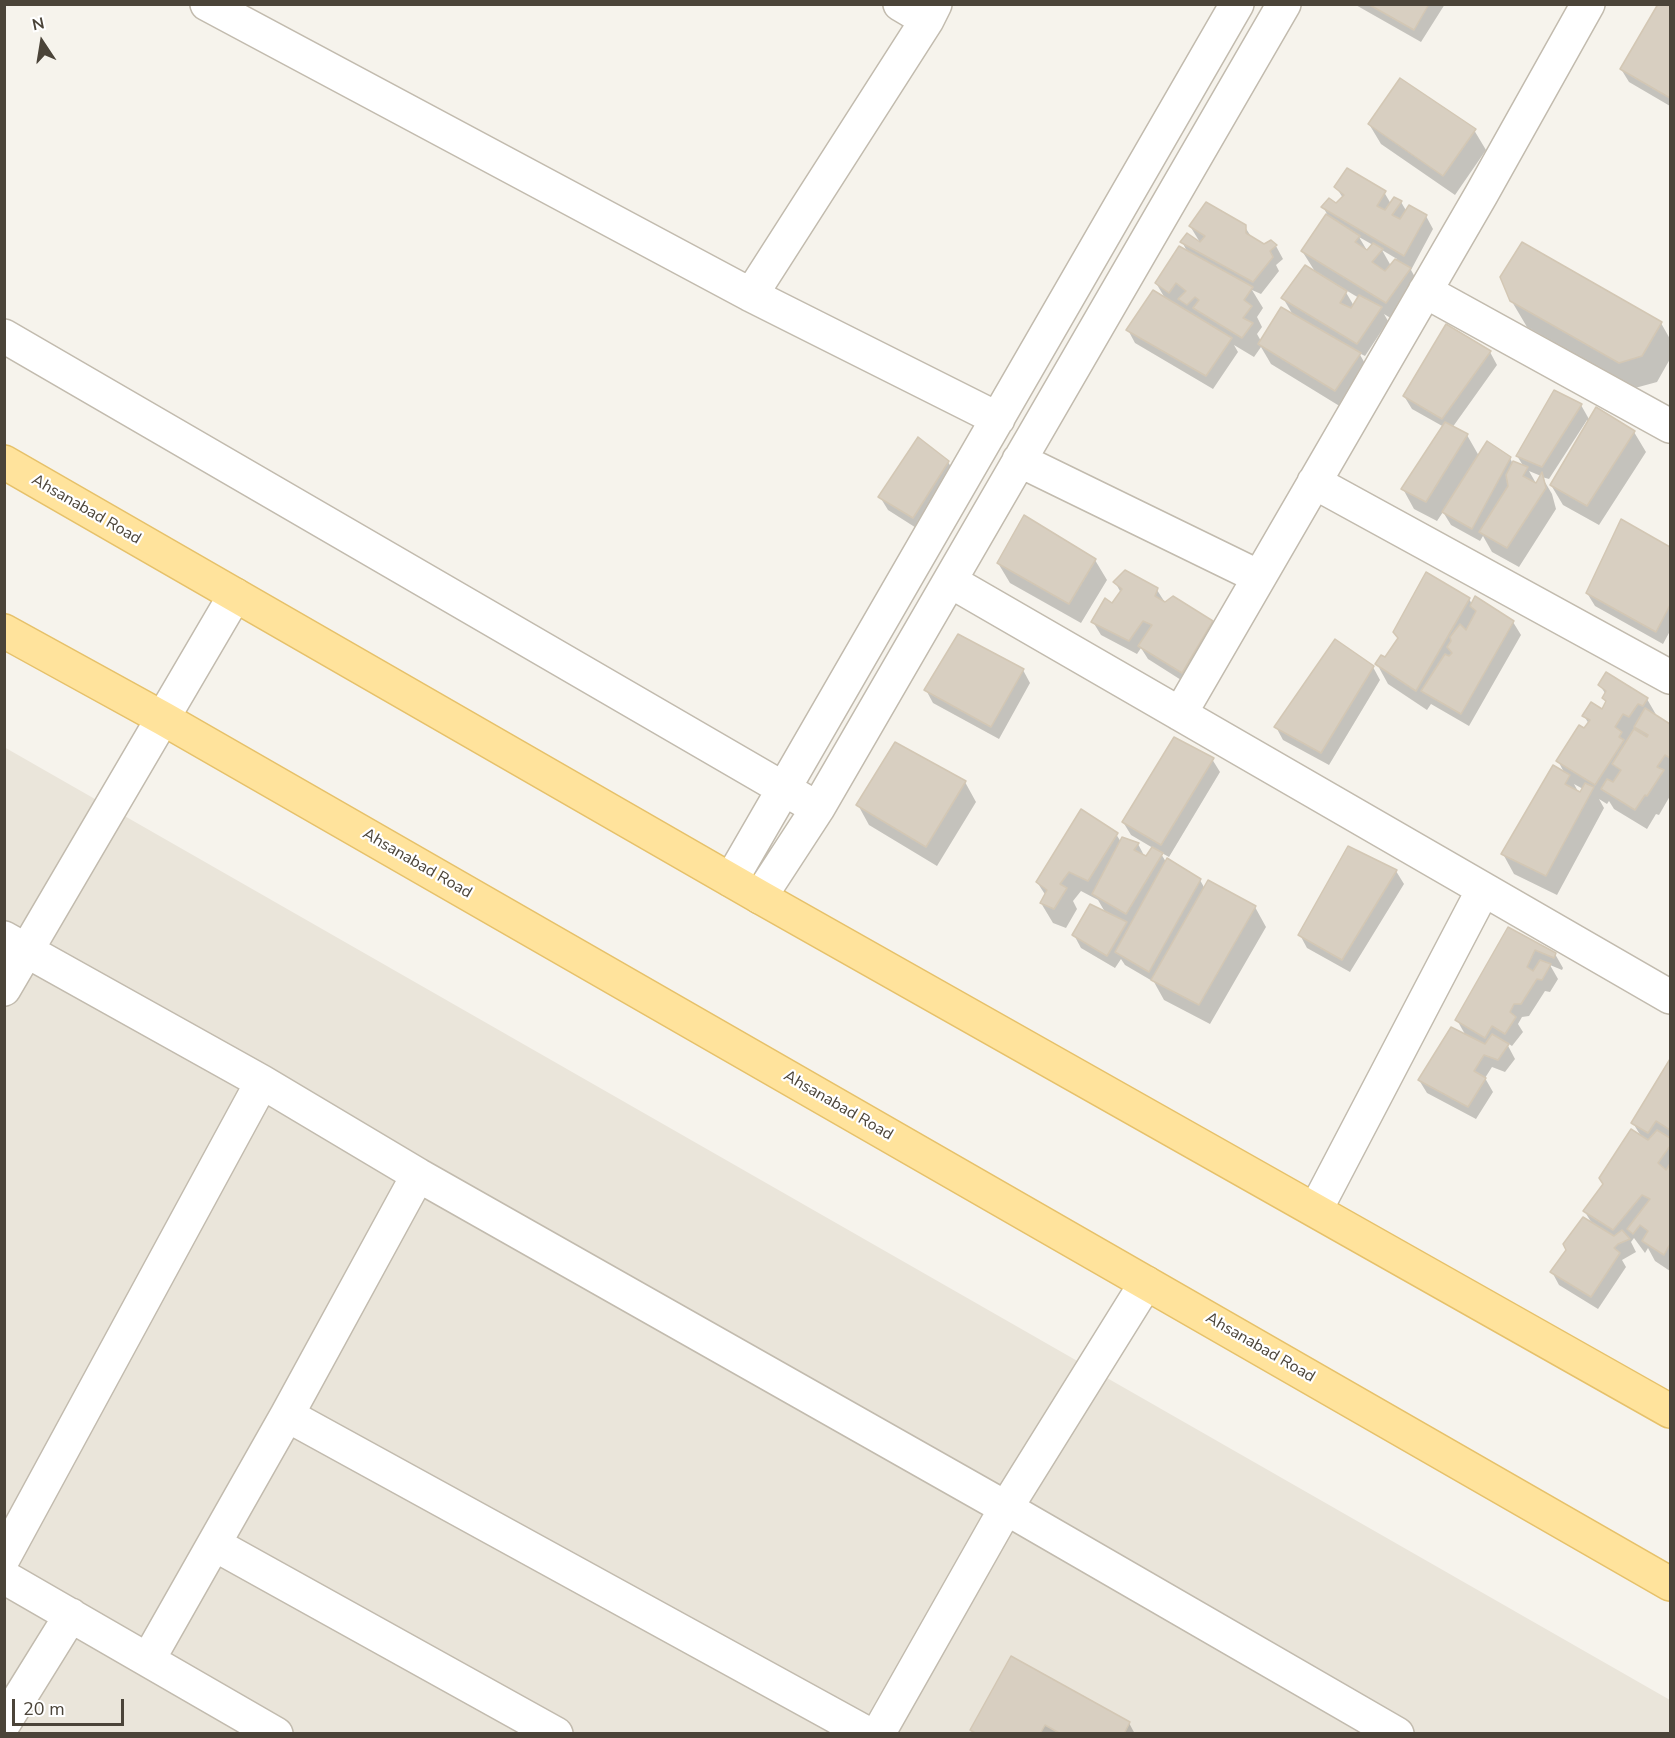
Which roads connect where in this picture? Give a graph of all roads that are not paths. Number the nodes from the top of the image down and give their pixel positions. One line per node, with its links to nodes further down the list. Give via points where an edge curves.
1 (207, 4): 7 (street)
2 (1238, 4): 9 (street)
3 (1284, 4): 11 (street)
4 (1581, 7): 6 (street)
5 (920, 10): 7 (street)
6 (1425, 291): 10 (street); 13 (street)
7 (751, 295): 9 (street)
8 (4, 336): 21 (street)
9 (998, 419): 21 (street)
10 (1670, 426)
11 (1019, 460): 14 (street); 15 (street)
12 (4, 462): 16 (main road, Ahsanabad Road)
13 (1314, 482): 14 (street); 18 (street)
14 (1259, 577): 19 (street)
15 (951, 581): 19 (street); 22 (street)
16 (235, 595): 20 (street); 23 (main road, Ahsanabad Road)
17 (4, 631): 20 (main road, Ahsanabad Road)
18 (1671, 676)
19 (1180, 714): 24 (street)
20 (164, 719): 26 (street); 32 (main road, Ahsanabad Road)
21 (784, 789): 22 (street); 23 (street)
22 (818, 808): 25 (street)
23 (731, 880): 25 (main road, Ahsanabad Road)
24 (1483, 890): 28 (street); 31 (street)
25 (760, 897): 31 (main road, Ahsanabad Road)
26 (15, 944): 27 (street); 29 (street)
27 (4, 989)
28 (1671, 997)
29 (262, 1082): 30 (street); 37 (street)
30 (418, 1175): 34 (street); 35 (street)
31 (1316, 1209): 33 (main road, Ahsanabad Road)
32 (1146, 1283): 35 (street); 39 (main road, Ahsanabad Road)
33 (1671, 1411)
34 (287, 1415): 36 (street); 45 (street)
35 (1006, 1508): 46 (street); 47 (street)
36 (214, 1544): 41 (street); 44 (street)
37 (4, 1557)
38 (4, 1577): 40 (street)
39 (1671, 1584)
40 (71, 1615): 41 (street); 42 (street)
41 (148, 1660): 43 (street)
42 (4, 1723)
43 (276, 1734)
44 (556, 1734)
45 (868, 1734)
46 (878, 1734)
47 (1396, 1734)

